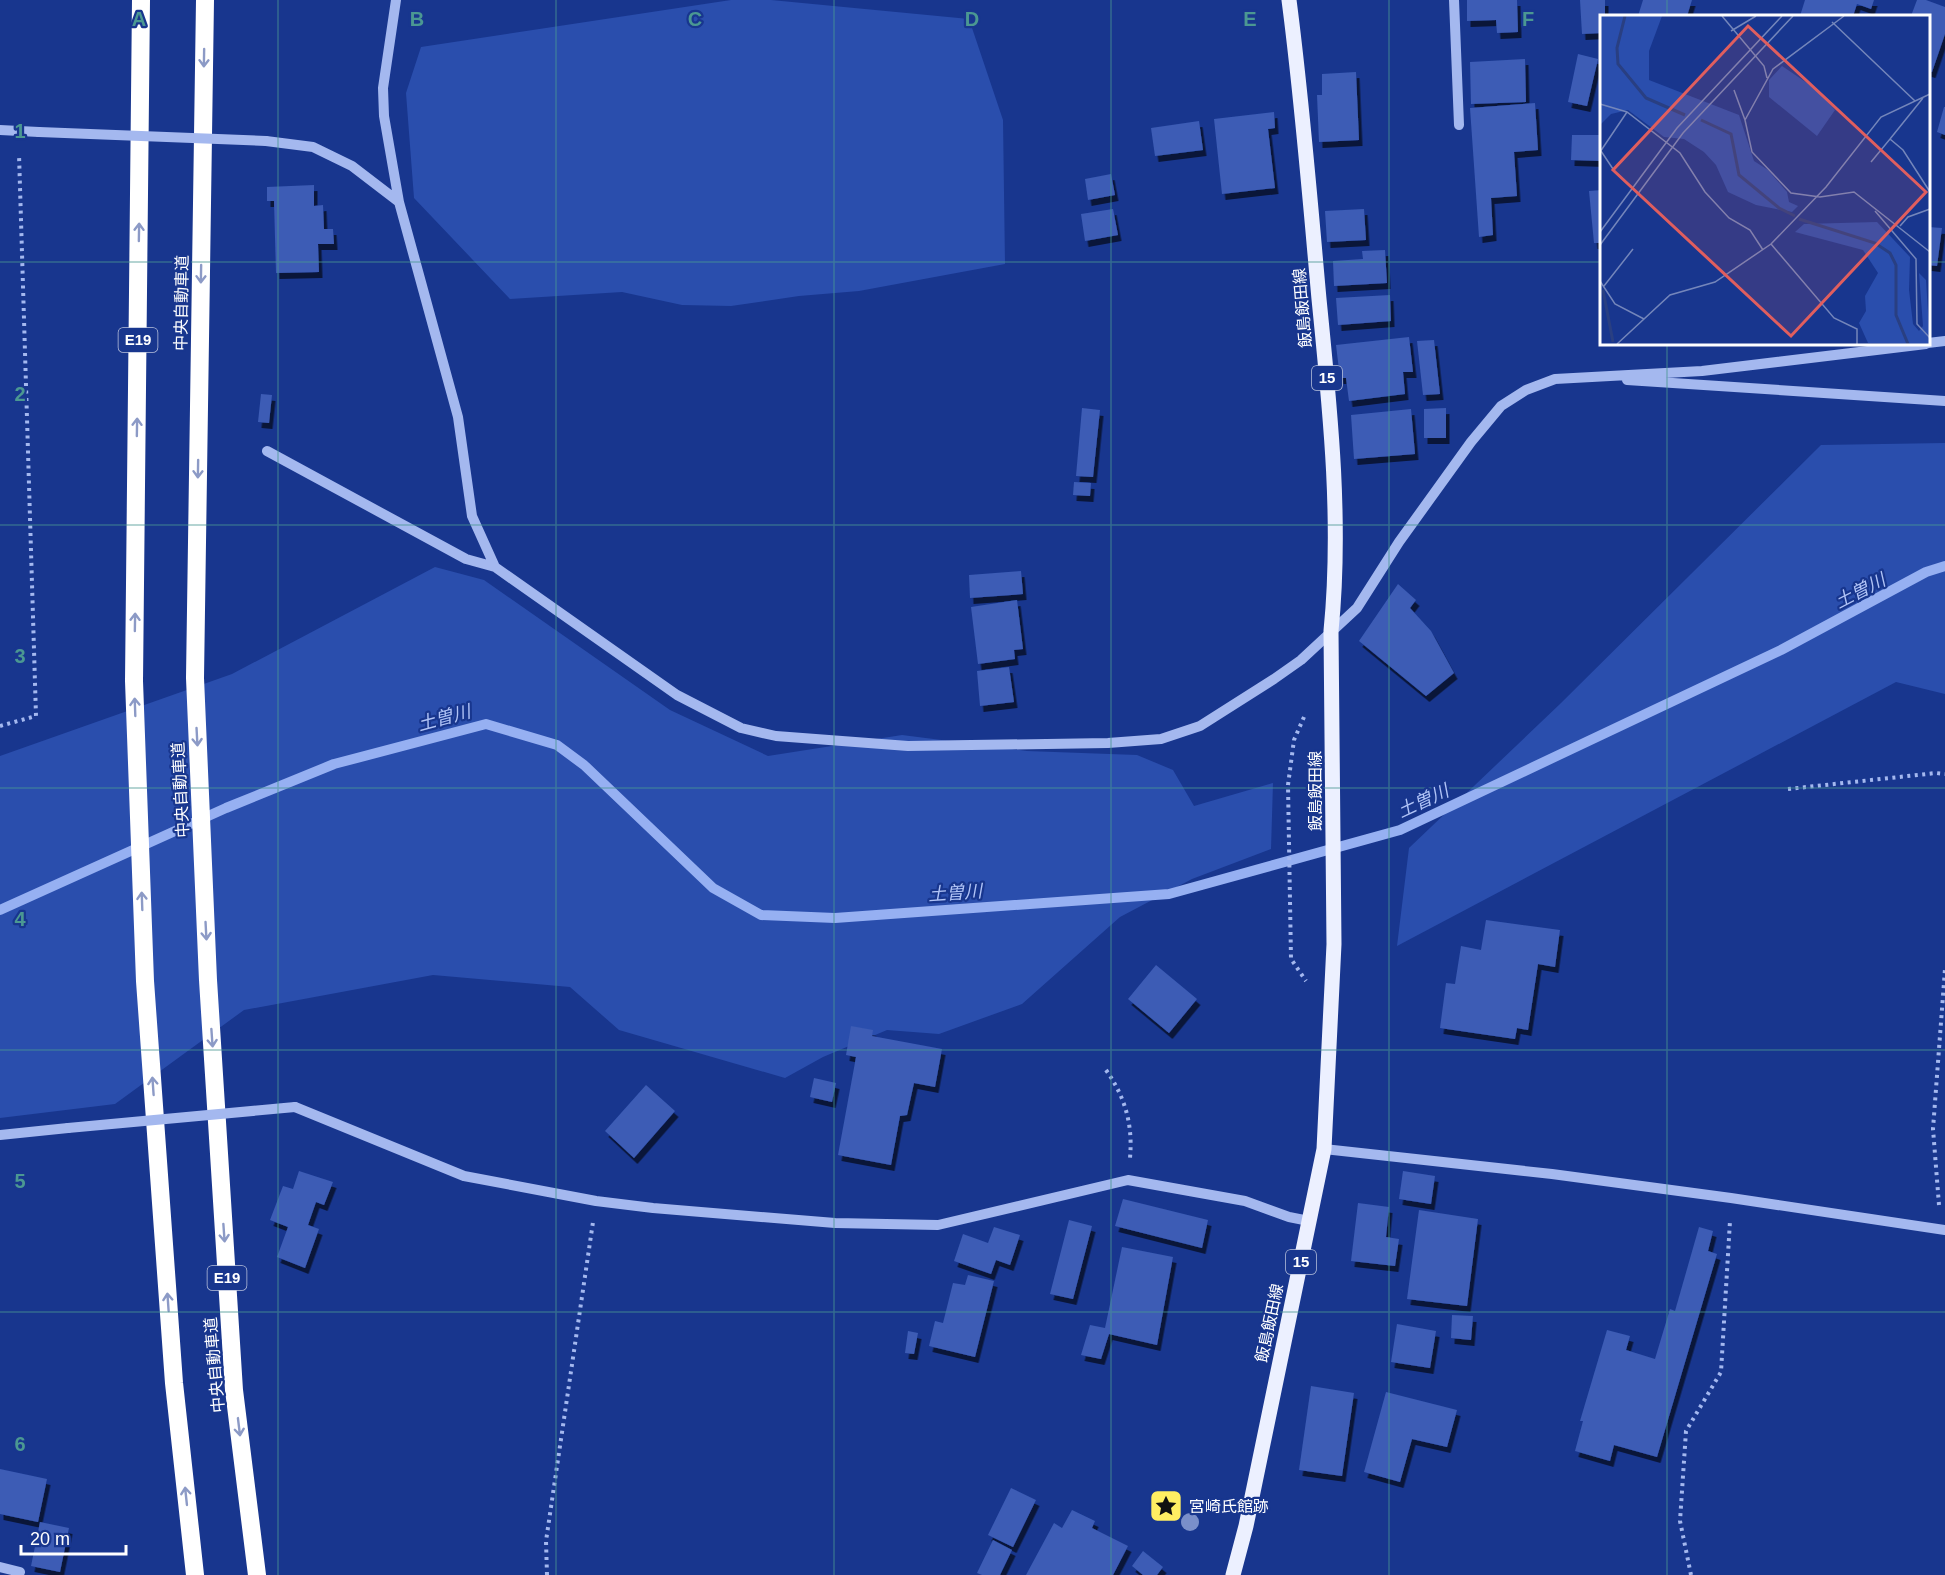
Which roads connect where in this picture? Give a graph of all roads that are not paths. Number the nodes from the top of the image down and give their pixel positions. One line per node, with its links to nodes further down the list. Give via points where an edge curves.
1 (141, 0): 23 (highway, E19, one-way to 1, via 174,1383 145,981 134,681)
2 (204, 0): 24 (highway, 中央自動車道 / E19, one-way to 24, via 195,678 208,980 234,1390)
3 (396, 0): 8 (street, via 383,88)
4 (1289, 0): 16 (main road, 飯島飯田線 / 15, via 1333,466 1336,512)
5 (1454, 0): 6 (street)
6 (1459, 125)
7 (0, 130): 8 (street, bridge, via 266,141 313,147 352,166)
8 (399, 202): 15 (street, via 458,417 472,516)
9 (1945, 341): 10 (street)
10 (1930, 343)
11 (1911, 345): 12 (street, via 1702,371)
12 (1579, 377): 13 (street); 16 (street, via 1555,379 1526,390 1501,406 1399,542 1357,608)
13 (1945, 401)
14 (267, 451): 15 (street, via 456,554)
15 (495, 567): 16 (street, via 677,694 741,728 776,736 908,746 1161,739 1200,726 1301,660)
16 (1331, 631): 18 (main road, 飯島飯田線 / 15, via 1334,944)
17 (0, 1135): 19 (street, bridge, via 295,1107 464,1176 597,1201 835,1223 938,1226 1128,1179 1245,1202)
18 (1324, 1149): 19 (main road, 飯島飯田線 / 15); 20 (street, via 1552,1174)
19 (1309, 1221): 25 (main road, 飯島飯田線 / 15)
20 (1943, 1230)
21 (0, 1567): 22 (street)
22 (20, 1572)
23 (195, 1575)
24 (258, 1575)
25 (1233, 1575)

